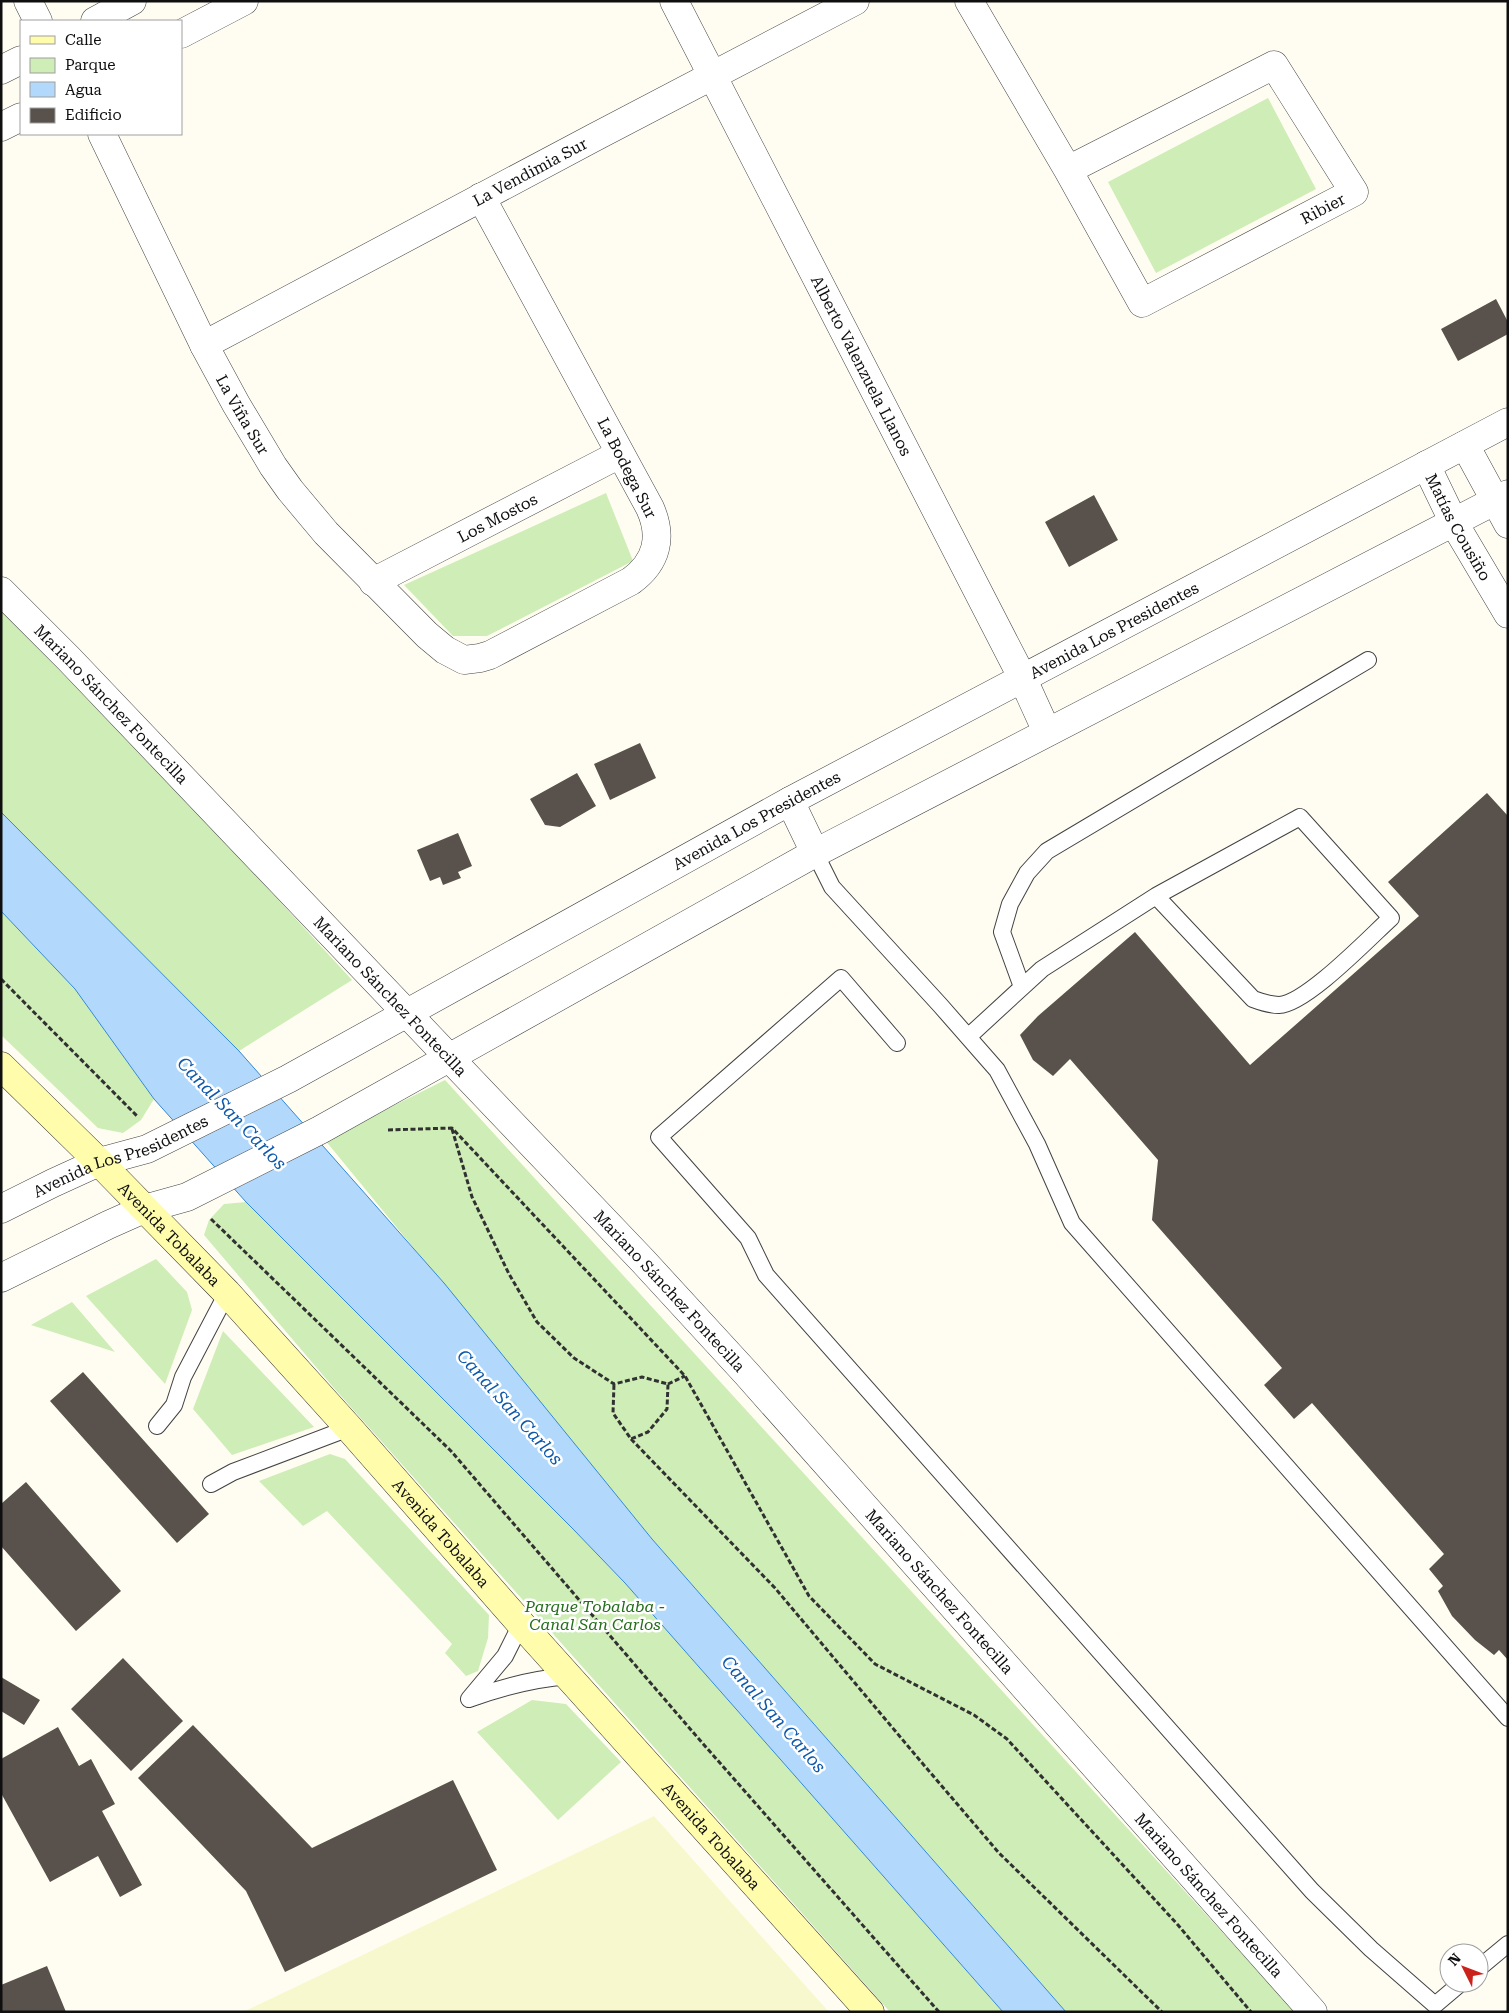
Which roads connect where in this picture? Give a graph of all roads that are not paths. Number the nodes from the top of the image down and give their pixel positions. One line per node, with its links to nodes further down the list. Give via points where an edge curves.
1 (28, 1): 7 (street)
2 (132, 1): 8 (street)
3 (244, 1): 9 (street)
4 (674, 1): 12 (street, Alberto Valenzuela Llanos)
5 (855, 1): 12 (street, La Vendimia Sur)
6 (970, 1): 16 (street, Ribier)
7 (38, 20)
8 (98, 20)
9 (182, 33)
10 (20, 60): 11 (street)
11 (1, 70)
12 (711, 75): 17 (street, La Vendimia Sur); 30 (street, Alberto Valenzuela Llanos)
13 (20, 118): 14 (street)
14 (1, 127)
15 (102, 135): 18 (street, La Viña Sur)
16 (1068, 170): 16 (street, Ribier, via 1142,303 1354,192 1274,65)
17 (481, 197): 18 (street, La Vendimia Sur); 21 (street, La Bodega Sur)
18 (204, 345): 25 (street, La Viña Sur, via 257,442 290,490)
19 (1508, 422): 20 (street, Avenida Los Presidentes)
20 (1465, 444): 22 (street, Avenida Los Presidentes); 23 (street)
21 (620, 454): 25 (street, Los Mostos); 28 (street, La Bodega Sur, via 655,519 658,532 647,567 631,581 490,655 464,660)
22 (1426, 465): 24 (street, Matías Cousiño); 30 (street, Avenida Los Presidentes)
23 (1504, 506): 24 (street)
24 (1454, 523): 27 (street, Matías Cousiño); 31 (street)
25 (374, 582): 28 (street, La Viña Sur, via 426,635)
26 (1, 591): 36 (street, Mariano Sánchez Fontecilla)
27 (1508, 614)
28 (446, 650)
29 (1368, 660): 35 (lane, via 1047,851 1027,873 1010,904 1002,932)
30 (1022, 677): 31 (street, Alberto Valenzuela Llanos); 32 (street, Avenida Los Presidentes)
31 (1047, 732): 33 (street)
32 (790, 801): 33 (street); 36 (street, Avenida Los Presidentes)
33 (815, 853): 37 (lane, via 832,887); 39 (street)
34 (1156, 896): 34 (lane, via 1253,999 1280,1005 1296,1001 1315,988 1391,918 1300,817); 35 (lane, via 1042,969)
35 (1022, 988): 37 (lane)
36 (407, 1013): 39 (street, Mariano Sánchez Fontecilla); 41 (street, Avenida Los Presidentes, via 288,1078 153,1145)
37 (968, 1037): 51 (lane, via 1003,1080 1037,1144 1072,1223)
38 (897, 1042): 54 (lane, via 841,978 659,1137 748,1238 766,1274 1312,1892 1435,2005)
39 (449, 1058): 43 (street, via 320,1130 192,1194); 56 (street, Mariano Sánchez Fontecilla, via 746,1373)
40 (1, 1066): 41 (main road, Avenida Tobalaba)
41 (99, 1162): 42 (street, Avenida Los Presidentes); 43 (main road, Avenida Tobalaba)
42 (3, 1204)
43 (144, 1209): 44 (street); 45 (main road, Avenida Tobalaba)
44 (1, 1278)
45 (226, 1293): 46 (lane, via 183,1377 174,1405); 47 (main road, Avenida Tobalaba)
46 (157, 1426)
47 (348, 1428): 48 (lane, via 233,1472); 49 (main road, Avenida Tobalaba)
48 (211, 1484)
49 (521, 1624): 50 (main road, Avenida Tobalaba); 50 (lane, via 505,1656 469,1699 504,1687)
50 (568, 1676): 55 (main road, Avenida Tobalaba)
51 (1508, 1718)
52 (1508, 1944): 53 (lane)
53 (1489, 1960)
54 (1449, 1993)
55 (870, 2012)
56 (1313, 2012)

